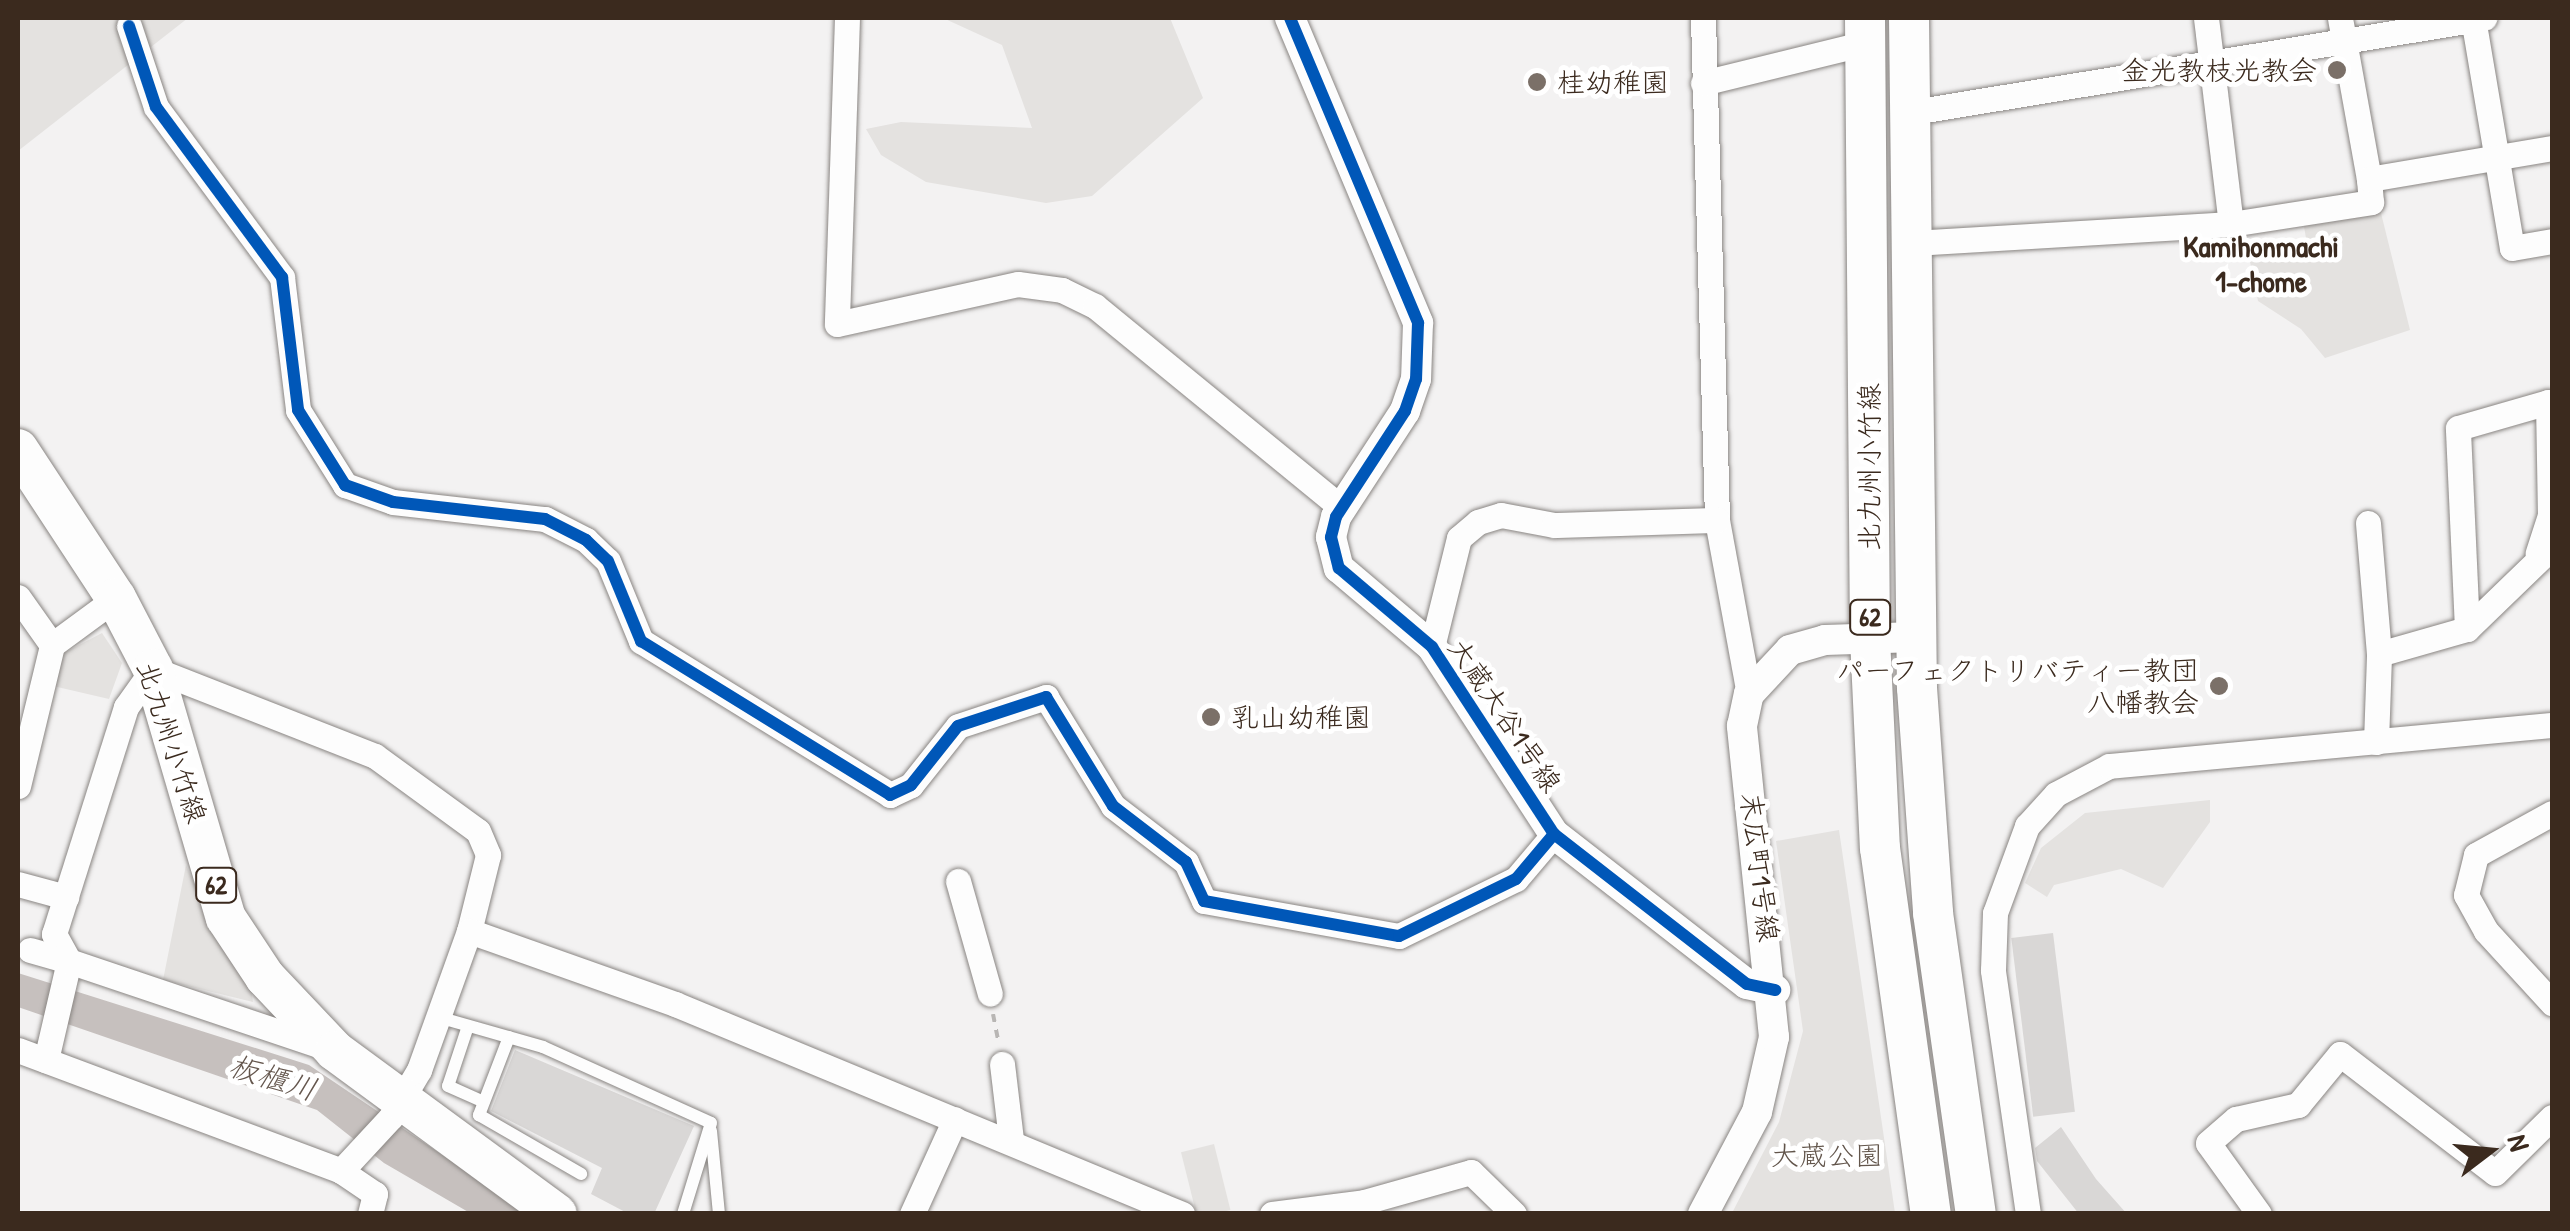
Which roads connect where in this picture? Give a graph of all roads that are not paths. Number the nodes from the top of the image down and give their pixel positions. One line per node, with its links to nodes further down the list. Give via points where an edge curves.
1 (847, 18): 20 (street, via 837,324 1018,284 1062,290 1096,306)
2 (1290, 18): 20 (street, 大蔵大谷1号線, via 1418,322 1416,380 1404,410)
3 (1703, 18): 11 (street)
4 (1909, 18): 12 (main road, 北九州小竹線 / 62)
5 (2206, 18): 10 (street)
6 (2477, 18): 9 (street); 14 (street)
7 (129, 26): 38 (street, via 156,107 282,277 298,410 346,486 393,502 545,519 586,540 608,561 641,641 890,795 911,785 958,726 1046,697 1113,806 1186,862 1204,900 1399,936 1516,879)
8 (1866, 30): 11 (street); 28 (main road, 北九州小竹線 / 62)
9 (2342, 30): 10 (street); 15 (street)
10 (2214, 66): 12 (street); 16 (street)
11 (1703, 83): 21 (street)
12 (1913, 112): 18 (main road, 北九州小竹線 / 62)
13 (2552, 148): 14 (street)
14 (2496, 158): 15 (street); 17 (street, via 2512,248)
15 (2368, 179): 16 (street, via 2371,202)
16 (2231, 224): 18 (street)
17 (2552, 241)
18 (1913, 243): 27 (main road, 北九州小竹線 / 62)
19 (18, 449): 25 (main road, 北九州小竹線 / 62)
20 (1341, 507): 30 (street, 大蔵大谷1号線, via 1331,537 1339,568)
21 (1717, 520): 30 (street, via 1554,526 1501,515 1478,522 1459,538); 33 (street)
22 (2368, 523): 31 (street)
23 (2545, 550): 26 (street); 26 (street, via 2548,402 2458,428)
24 (18, 597): 29 (street)
25 (116, 598): 29 (street); 32 (main road, 北九州小竹線 / 62)
26 (2467, 630): 31 (street)
27 (1916, 637): 28 (street); 74 (main road, 北九州小竹線 / 62, via 1933,913)
28 (1870, 638): 33 (street, via 1790,650); 73 (main road, 北九州小竹線 / 62, via 1880,848)
29 (52, 645): 36 (street)
30 (1432, 647): 38 (street, 大蔵大谷1号線)
31 (2379, 654): 35 (street)
32 (152, 669): 41 (street, via 126,707); 42 (street, via 375,756 478,831 488,855); 52 (main road, 北九州小竹線 / 62, via 226,918 265,977)
33 (1749, 694): 45 (street, 末広町1号線, via 1742,726)
34 (2552, 726): 35 (street)
35 (2376, 742): 75 (street, via 2109,766 2056,794 2027,826 1995,913 1993,970)
36 (18, 786)
37 (2552, 814): 47 (street, via 2491,842 2466,873 2466,896 2486,931)
38 (1554, 834): 45 (street, 大蔵大谷1号線, via 1747,984)
39 (958, 881): 46 (street)
40 (18, 884): 41 (street)
41 (66, 896): 44 (street, via 54,934)
42 (469, 931): 48 (street); 58 (street)
43 (30, 950): 44 (street)
44 (68, 967): 52 (street); 53 (street)
45 (1775, 990): 72 (street, 末広町1号線, via 1774,1037 1757,1112)
46 (990, 994)
47 (2552, 1003)
48 (438, 1017): 49 (lane); 56 (street)
49 (468, 1026): 50 (lane); 55 (lane, via 448,1086)
50 (509, 1037): 55 (lane); 59 (lane)
51 (18, 1050): 53 (street)
52 (335, 1051): 56 (main road, 北九州小竹線 / 62)
53 (46, 1060): 61 (street)
54 (1002, 1064): 60 (street)
55 (484, 1102): 62 (lane, via 479,1115 500,1132)
56 (397, 1108): 61 (street); 65 (main road, 北九州小竹線 / 62)
57 (2552, 1117): 63 (street, via 2495,1172 2340,1054 2298,1105 2236,1119 2208,1143)
58 (955, 1119): 60 (street); 68 (street)
59 (711, 1123): 66 (lane); 67 (lane)
60 (1011, 1140): 69 (street)
61 (341, 1171): 64 (street, via 375,1194)
62 (581, 1174)
63 (2250, 1211)
64 (370, 1214)
65 (557, 1214)
66 (683, 1214)
67 (719, 1214)
68 (912, 1214)
69 (1182, 1214)
70 (1272, 1214): 71 (street, via 1364,1202 1471,1172)
71 (1514, 1214)
72 (1702, 1214)
73 (1931, 1214)
74 (1976, 1214)
75 (2028, 1214)

